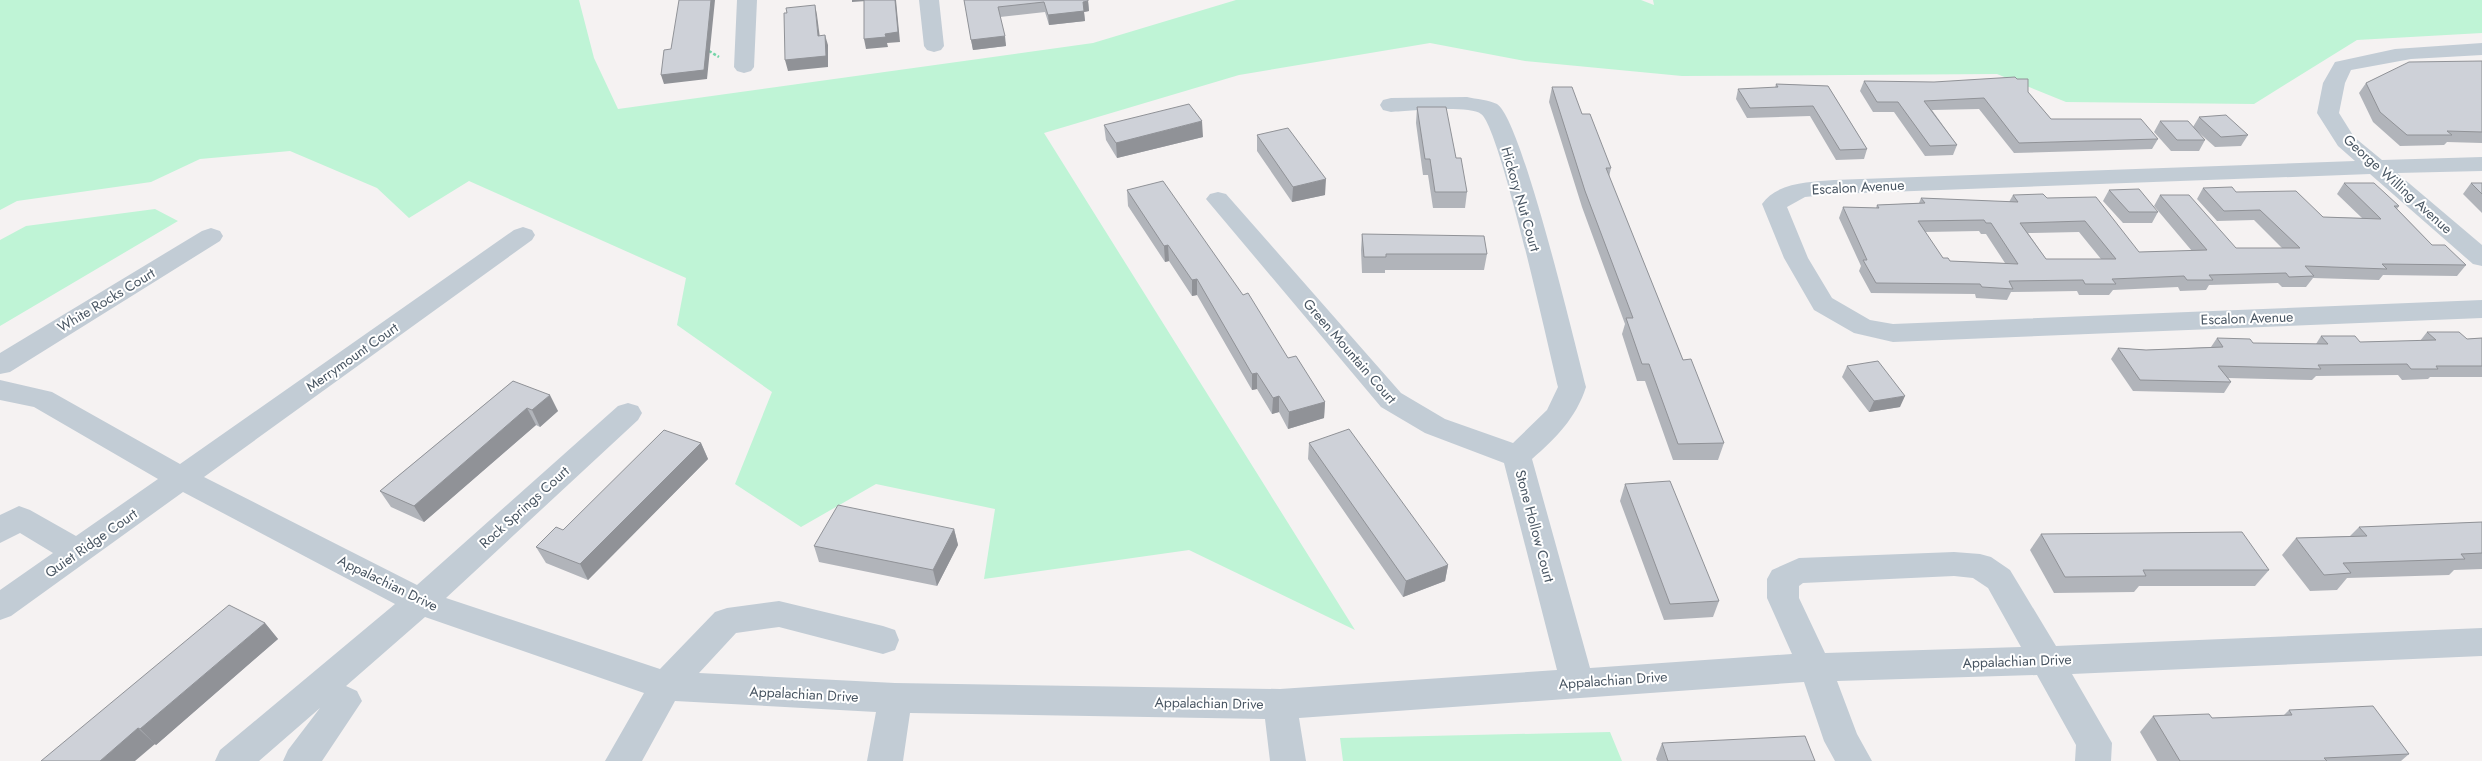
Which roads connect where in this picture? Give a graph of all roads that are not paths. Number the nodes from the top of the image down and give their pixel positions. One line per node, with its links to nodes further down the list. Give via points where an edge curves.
1 (747, 0): 5 (street)
2 (929, 0): 3 (street)
3 (934, 46)
4 (2482, 49): 8 (street, George Willing Avenue, via 2423,50 2378,56 2342,66 2334,83 2328,113 2346,141)
5 (744, 67)
6 (1391, 105): 15 (street, Hickory Nut Court, via 1467,103 1489,109 1498,120 1517,173)
7 (2482, 164): 8 (street, Escalon Avenue)
8 (2375, 167): 12 (street, George Willing Avenue); 13 (street, Escalon Avenue, via 1834,187 1800,190 1774,204 1796,258 1823,304 1863,327 1893,332)
9 (1218, 199): 18 (street, Green Mountain Court, via 1391,400 1426,423)
10 (522, 235): 19 (street, Merrymount Court)
11 (211, 236): 14 (street, White Rocks Court)
12 (2482, 258)
13 (2482, 309)
14 (0, 365)
15 (1572, 387): 18 (street, Stone Hollow Court, via 1568,404 1556,421)
16 (0, 390): 19 (street, Appalachian Drive, via 42,399)
17 (628, 413): 22 (street, Rock Springs Court)
18 (1517, 456): 28 (street, Stone Hollow Court)
19 (181, 478): 21 (street, Quiet Ridge Court); 22 (street, Appalachian Drive)
20 (0, 531): 21 (street, via 20,518)
21 (78, 552): 23 (street, Quiet Ridge Court)
22 (420, 602): 29 (street, Appalachian Drive); 30 (street, Rock Springs Court)
23 (0, 607)
24 (883, 640): 29 (street, via 779,614 727,621)
25 (2482, 642): 26 (street, Appalachian Drive)
26 (2044, 661): 27 (street, Appalachian Drive); 27 (street, via 2000,579 1980,566 1954,564 1799,571 1783,579 1783,598); 39 (street, via 2094,743)
27 (1815, 667): 28 (street, Appalachian Drive); 38 (street, via 1842,741)
28 (1577, 682): 32 (street, Appalachian Drive)
29 (666, 686): 31 (street, Appalachian Drive); 35 (street)
30 (317, 689): 33 (street, Rock Springs Court); 34 (street, via 345,702)
31 (895, 698): 32 (street, Appalachian Drive); 36 (street)
32 (1280, 704): 37 (street)
33 (233, 761)
34 (301, 761)
35 (623, 761)
36 (885, 761)
37 (1288, 761)
38 (1854, 761)
39 (2093, 761)

